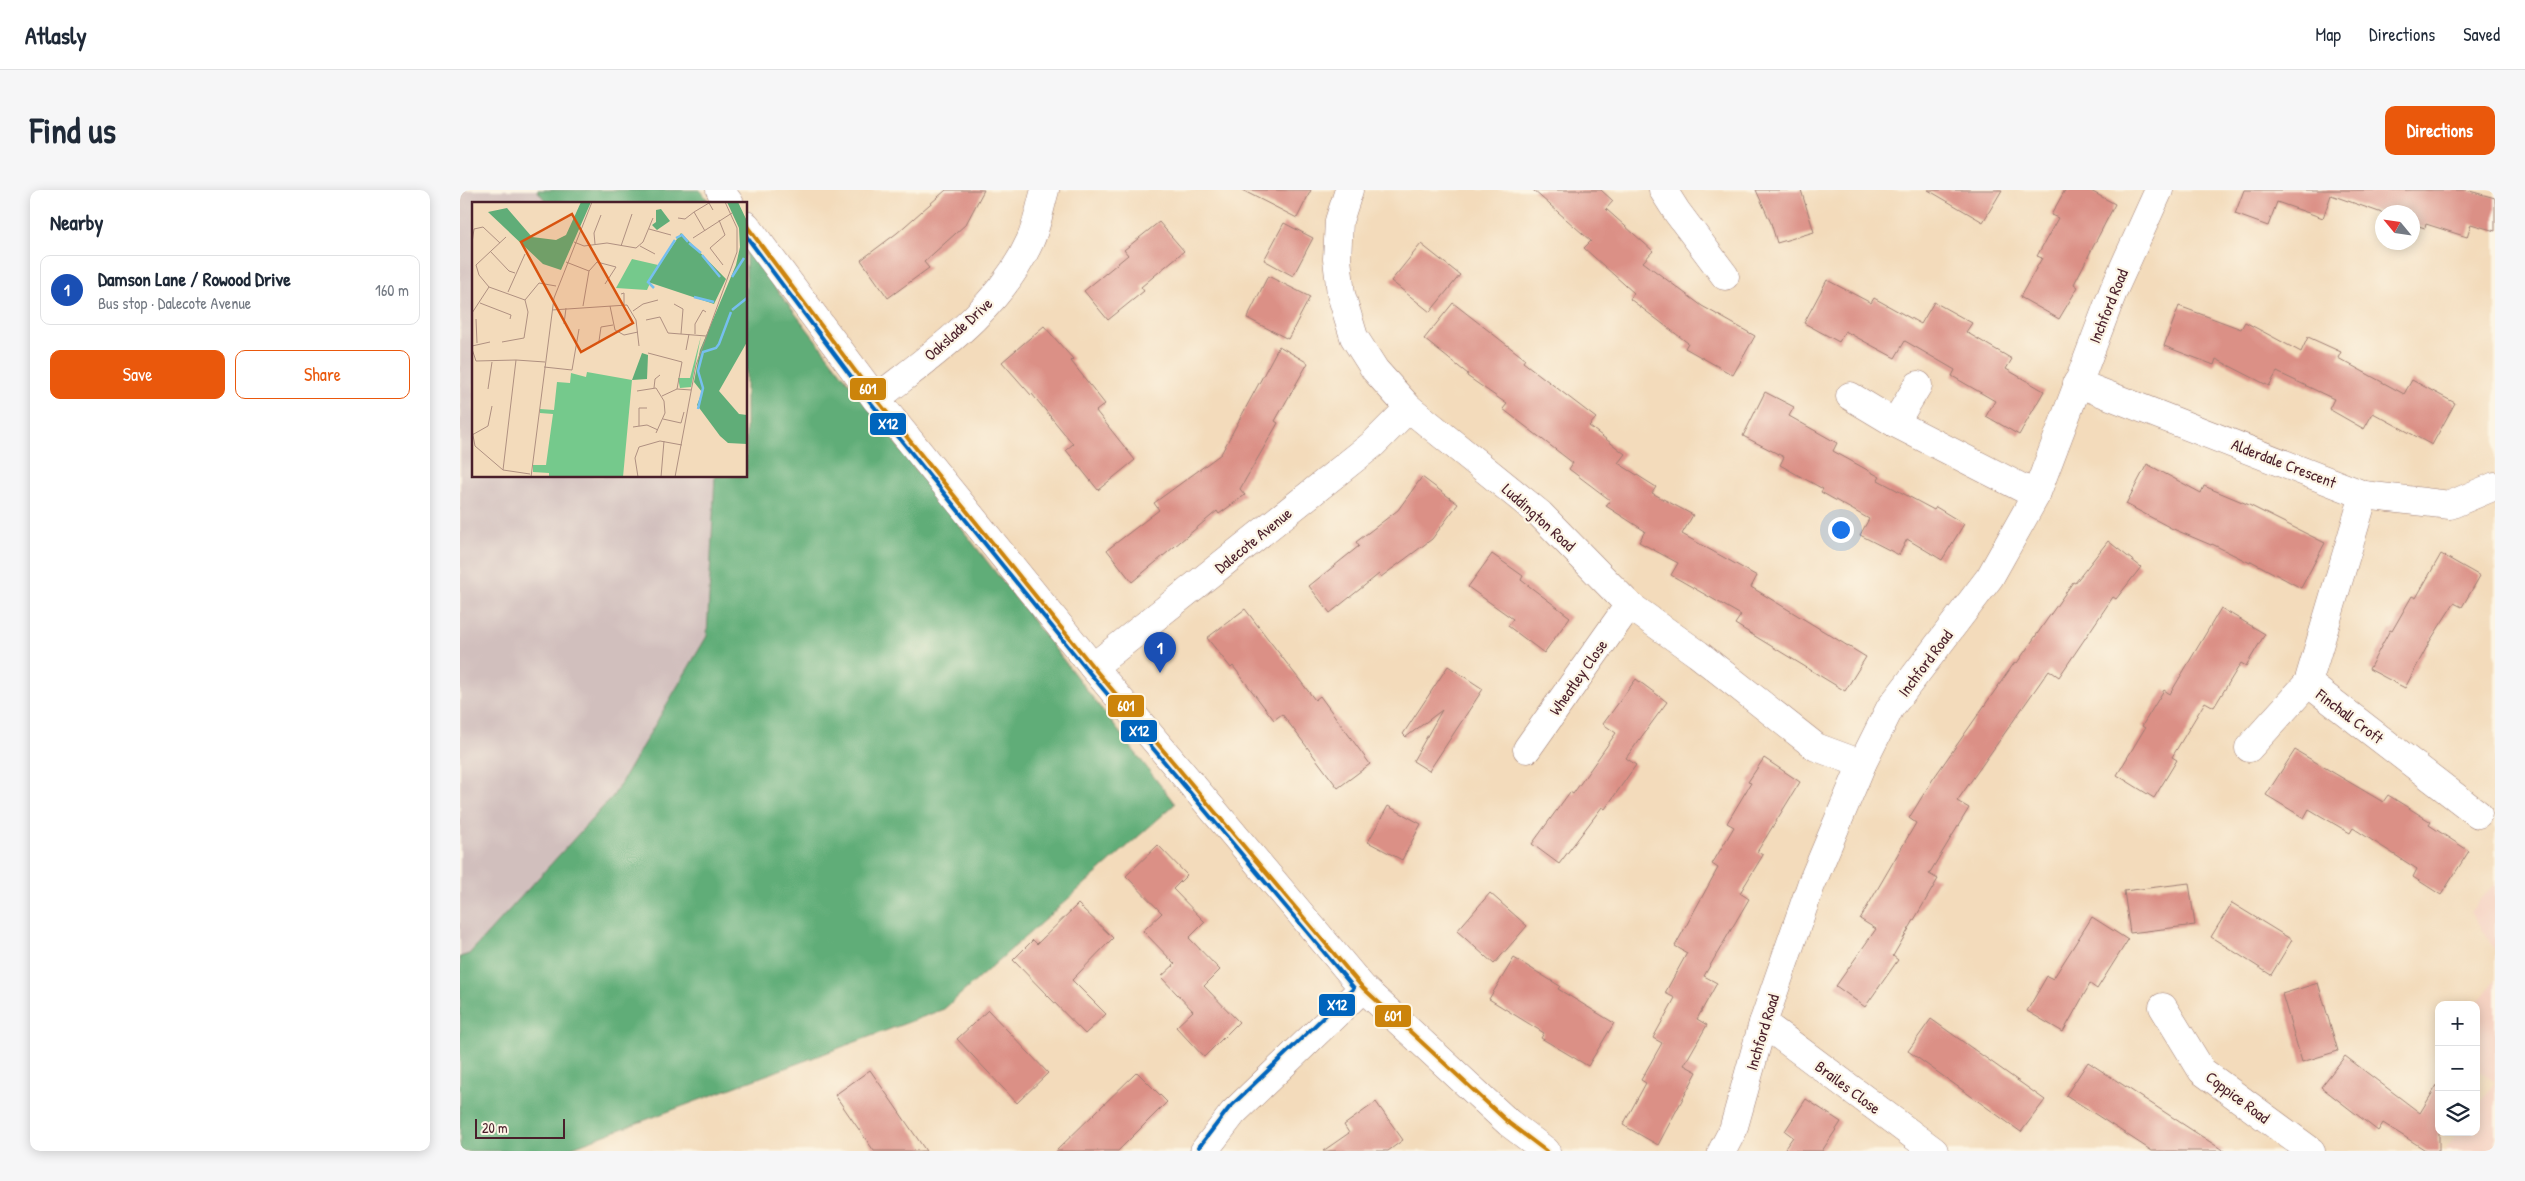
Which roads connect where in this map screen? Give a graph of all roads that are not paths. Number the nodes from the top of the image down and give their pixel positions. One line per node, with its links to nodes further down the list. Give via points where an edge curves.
1 (720, 190): 6 (street)
2 (1045, 190): 12 (street, Oakslade Drive, via 1030,241 988,305)
3 (1349, 190): 13 (street, Luddington Road, via 1339,221 1337,259 1341,294 1354,337 1375,370)
4 (1664, 190): 8 (street)
5 (2159, 190): 9 (street, Inchford Road, via 2114,289)
6 (729, 202)
7 (748, 229): 12 (street)
8 (1726, 276)
9 (2077, 383): 16 (street, Inchford Road); 17 (street, Alderdale Crescent)
10 (1918, 385): 14 (street)
11 (1850, 396): 14 (street)
12 (876, 399): 19 (street)
13 (1408, 408): 18 (street, Luddington Road, via 1540,514); 19 (street, Dalecote Avenue, via 1373,444)
14 (1895, 422): 16 (street)
15 (2495, 486): 17 (street, Alderdale Crescent, via 2450,505)
16 (2036, 495): 23 (street, Inchford Road, via 1990,577 1890,708)
17 (2364, 495): 20 (street, Finchall Croft)
18 (1629, 605): 22 (street, Wheatley Close); 23 (street, Luddington Road, via 1698,654 1816,747)
19 (1094, 668): 25 (street)
20 (2308, 683): 21 (street); 24 (street, Finchall Croft)
21 (2249, 748)
22 (1527, 749)
23 (1862, 764): 27 (street, Inchford Road, via 1811,885)
24 (2478, 814)
25 (1363, 988): 28 (street, via 1232,1113); 29 (street, via 1509,1123)
26 (2163, 1007): 32 (street, Coppice Road, via 2202,1071)
27 (1763, 1023): 30 (street, Inchford Road, via 1733,1130); 31 (street, Brailes Close)
28 (1204, 1151)
29 (1546, 1151)
30 (1722, 1151)
31 (1934, 1151)
32 (2311, 1151)

